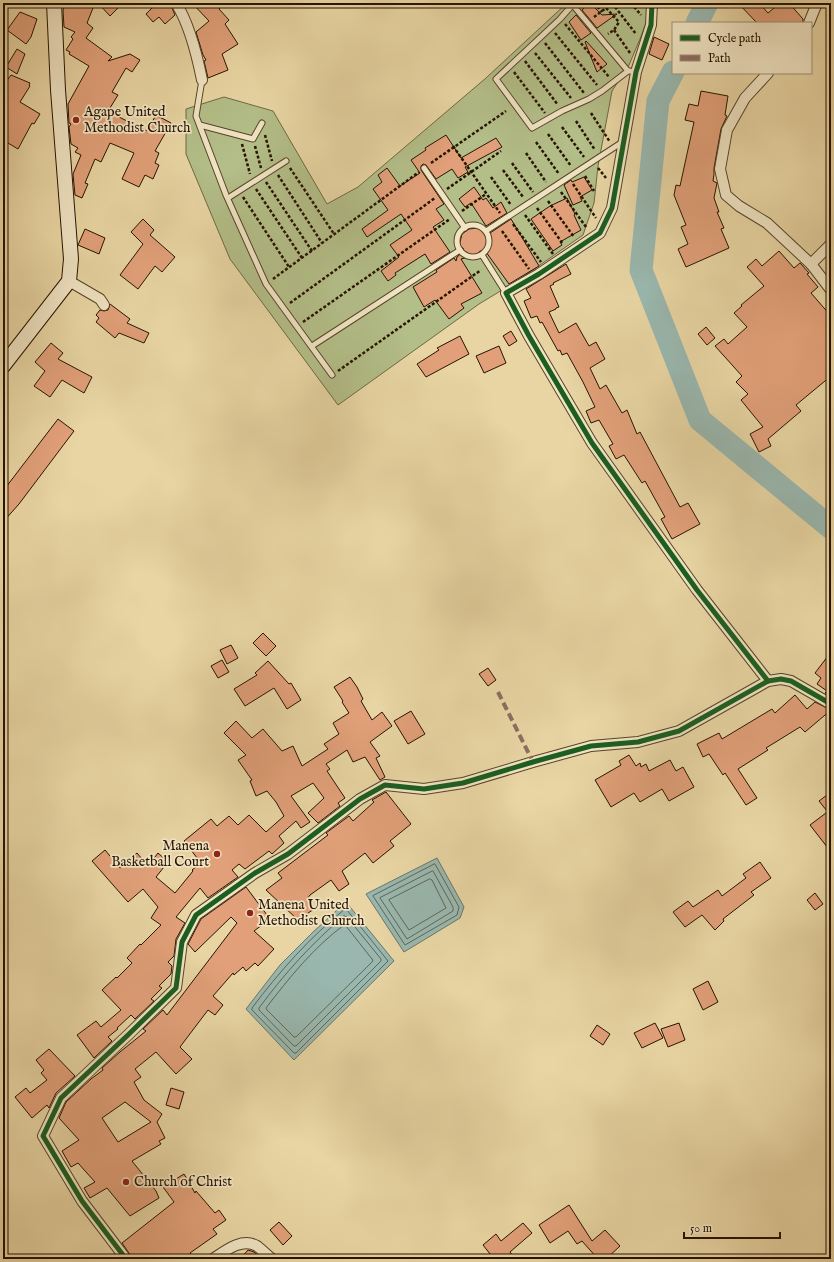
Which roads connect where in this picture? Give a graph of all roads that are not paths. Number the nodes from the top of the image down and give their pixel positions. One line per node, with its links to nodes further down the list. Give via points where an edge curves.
1 (54, 3): 22 (street, via 71,259)
2 (176, 3): 9 (street, via 194,45)
3 (652, 3): 7 (street, via 651,25)
4 (817, 3): 6 (street)
5 (573, 4): 7 (lane); 7 (lane, via 541,38 496,79 532,128 562,110 589,99)
6 (809, 22)
7 (632, 72): 12 (street)
8 (767, 74): 21 (street, via 745,98 726,130 720,169 726,195 767,223)
9 (202, 80): 11 (lane, via 196,116)
10 (262, 123): 11 (lane, via 254,139)
11 (200, 125): 15 (lane)
12 (624, 140): 17 (lane); 24 (street, via 612,208 600,233)
13 (286, 161): 15 (lane)
14 (424, 168): 16 (lane)
15 (228, 198): 26 (lane, via 266,284)
16 (465, 228): 17 (lane, via 476,225); 19 (lane, via 458,238)
17 (486, 231): 20 (lane, via 489,244 487,251)
18 (831, 244): 21 (street)
19 (460, 250): 20 (lane, via 470,257); 26 (lane)
20 (482, 255): 24 (lane)
21 (811, 264): 23 (street)
22 (69, 281): 25 (street, via 100,298); 27 (street)
23 (831, 290)
24 (506, 293): 29 (street, via 592,443 697,590)
25 (104, 305)
26 (312, 346): 28 (lane)
27 (3, 366)
28 (332, 375)
29 (768, 681): 30 (street, via 791,681); 31 (street, via 679,731 638,742 591,746 463,783 424,789 385,785 360,799 288,854 255,873 196,915 182,942 176,988 61,1098 43,1136 82,1201)
30 (831, 704)
31 (126, 1259)
32 (213, 1259): 33 (street, via 238,1244 246,1243 256,1246)
33 (272, 1259)

